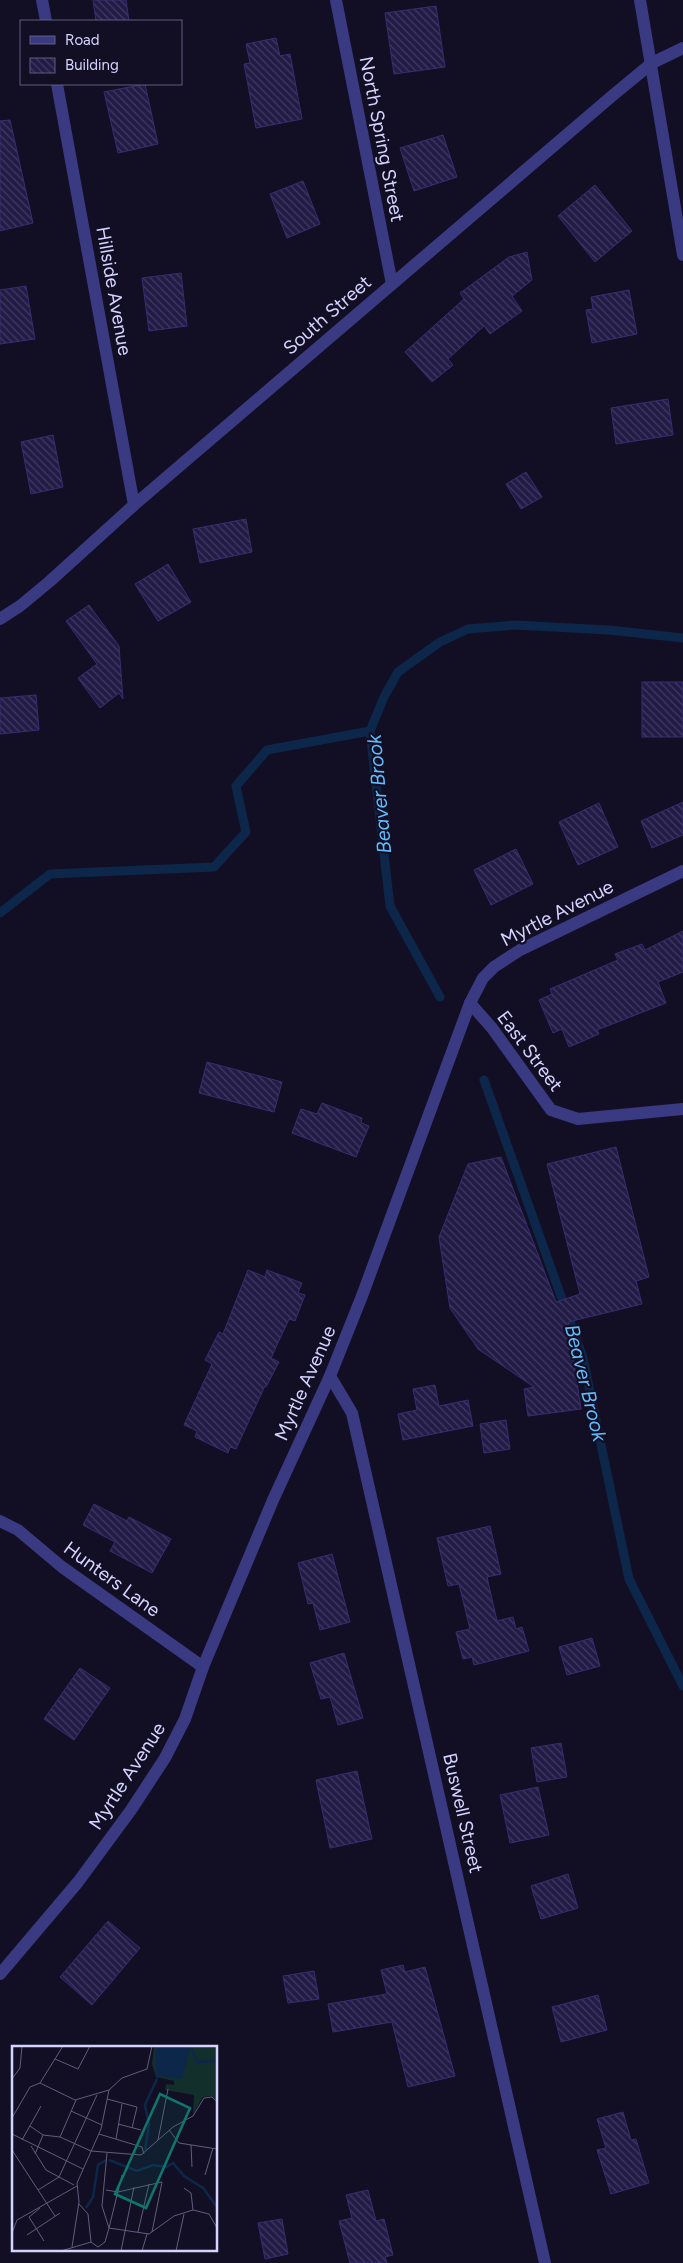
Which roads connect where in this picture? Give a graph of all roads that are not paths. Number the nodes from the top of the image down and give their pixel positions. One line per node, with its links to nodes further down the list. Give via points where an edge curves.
1 (42, 0): 4 (street)
2 (336, 0): 9 (street, North Spring Street)
3 (640, 0): 6 (street)
4 (46, 20)
5 (683, 48): 6 (street, South Street)
6 (652, 64): 8 (street); 9 (street, South Street)
7 (57, 85): 10 (street, Hillside Avenue)
8 (683, 255)
9 (392, 284): 10 (street, South Street)
10 (134, 505): 11 (street, South Street, via 49,582)
11 (0, 619)
12 (683, 871): 13 (street, Myrtle Avenue, via 520,950 482,978)
13 (470, 1003): 14 (street, East Street, via 551,1110 578,1119); 15 (street, Myrtle Avenue)
14 (683, 1109)
15 (330, 1376): 17 (street, Myrtle Avenue, via 273,1500); 19 (street, Buswell Street, via 352,1413)
16 (0, 1522): 17 (street, Hunters Lane, via 18,1530 62,1567)
17 (203, 1667): 18 (street, Myrtle Avenue, via 185,1719 131,1810 78,1882)
18 (0, 1974)
19 (545, 2263)

